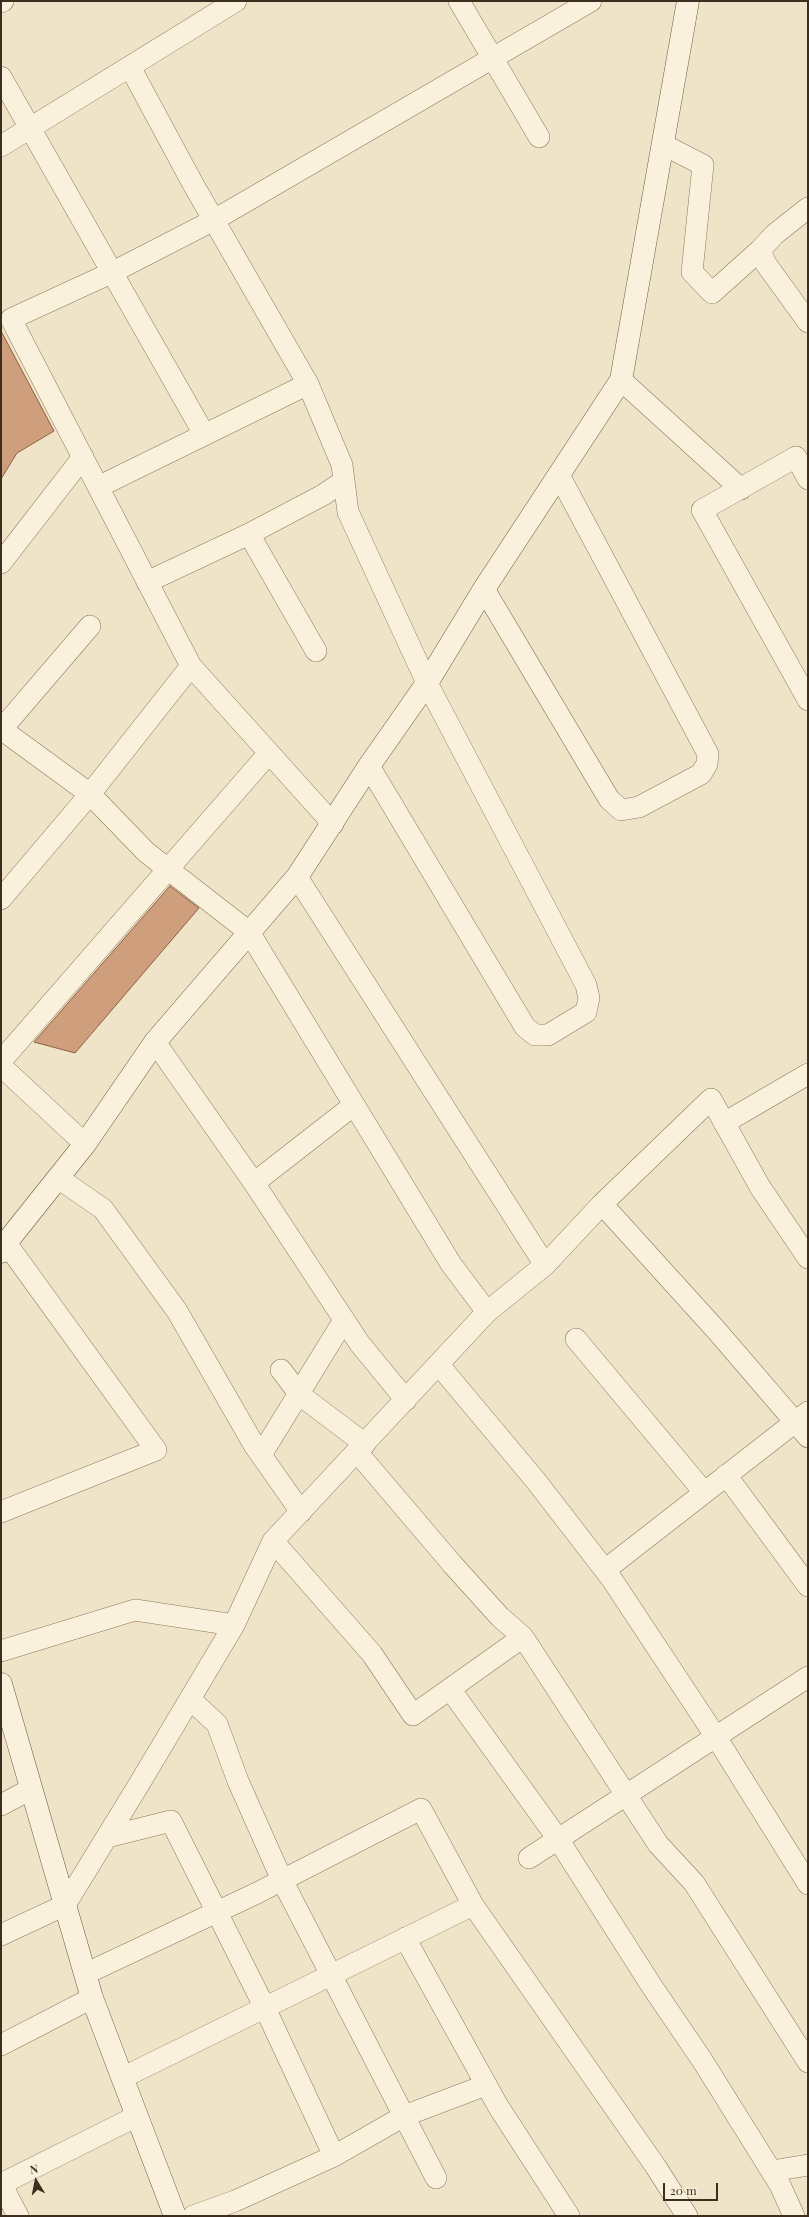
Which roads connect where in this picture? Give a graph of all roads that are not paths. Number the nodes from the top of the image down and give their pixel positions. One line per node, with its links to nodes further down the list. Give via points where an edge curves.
1 (236, 1): 6 (street)
2 (459, 1): 5 (street)
3 (591, 1): 5 (street)
4 (688, 1): 10 (main road)
5 (493, 58): 9 (street); 13 (street)
6 (130, 67): 8 (street); 13 (street)
7 (1, 77): 8 (street)
8 (31, 129): 11 (street); 15 (street)
9 (539, 137)
10 (664, 145): 14 (street, via 703,165 692,272 712,293); 17 (main road)
11 (1, 146)
12 (808, 208): 14 (street, via 774,234)
13 (214, 220): 15 (street); 18 (street)
14 (760, 250): 16 (street, via 766,264)
15 (113, 272): 19 (street); 20 (street, via 11,319)
16 (808, 322)
17 (621, 380): 21 (main road); 25 (street)
18 (308, 384): 19 (street); 23 (street, via 342,465)
19 (204, 434): 24 (street)
20 (83, 457): 24 (street); 27 (street)
21 (559, 475): 29 (main road); 29 (street, via 708,754 707,764 701,774 639,807 621,810 609,799)
22 (808, 479): 25 (street, via 796,457)
23 (344, 481): 26 (street); 33 (street, via 348,512)
24 (98, 487): 28 (street)
25 (741, 489): 34 (street, via 702,510)
26 (249, 534): 28 (street); 31 (street)
27 (1, 563)
28 (147, 582): 32 (street)
29 (484, 589): 33 (main road)
30 (90, 626): 35 (street)
31 (316, 651)
32 (191, 666): 36 (street); 38 (street)
33 (427, 683): 37 (main road); 37 (street, via 586,985 589,998 586,1012 548,1035 536,1035 526,1027)
34 (808, 700)
35 (1, 729): 38 (street)
36 (269, 753): 39 (street); 40 (street)
37 (369, 766): 39 (main road)
38 (90, 794): 40 (street, via 146,852); 42 (street)
39 (333, 824): 41 (main road)
40 (168, 870): 43 (street); 45 (street)
41 (297, 877): 43 (main road); 56 (street)
42 (1, 899)
43 (249, 932): 44 (main road); 48 (street)
44 (155, 1042): 50 (main road); 52 (street)
45 (1, 1061)
46 (1, 1066): 50 (street)
47 (808, 1074): 49 (street)
48 (354, 1105): 52 (street); 57 (street, via 451,1264)
49 (724, 1122): 53 (street, via 711,1099); 55 (street, via 760,1187)
50 (85, 1144): 51 (main road)
51 (58, 1178): 54 (main road); 67 (street, via 103,1209 177,1311)
52 (254, 1183): 58 (street)
53 (602, 1204): 56 (street); 64 (street, via 717,1330)
54 (3, 1247): 70 (street, via 156,1450)
55 (808, 1258)
56 (545, 1265): 57 (street)
57 (487, 1312): 60 (street)
58 (344, 1320): 62 (street); 63 (street, via 360,1344)
59 (576, 1340): 69 (street)
60 (439, 1365): 63 (street); 73 (street, via 536,1481)
61 (282, 1370): 62 (street)
62 (300, 1395): 66 (street); 67 (street)
63 (406, 1400): 66 (street)
64 (801, 1416): 65 (street); 68 (street)
65 (808, 1436)
66 (361, 1448): 71 (street); 76 (street, via 458,1571 500,1617)
67 (261, 1455): 71 (street)
68 (726, 1475): 69 (street); 74 (street)
69 (704, 1492): 73 (street)
70 (1, 1512)
71 (301, 1512): 72 (street)
72 (274, 1541): 75 (street); 80 (street, via 372,1654 413,1716)
73 (604, 1570): 83 (street)
74 (808, 1586)
75 (234, 1625): 77 (street, via 135,1610); 81 (street)
76 (523, 1637): 80 (street); 85 (street)
77 (1, 1651)
78 (808, 1677): 83 (street)
79 (1, 1684): 82 (main road)
80 (450, 1689): 88 (street)
81 (190, 1699): 87 (street); 90 (street, via 217,1724 238,1781)
82 (7, 1729): 84 (main road)
83 (716, 1737): 85 (street); 91 (street)
84 (31, 1789): 86 (street); 92 (main road)
85 (626, 1795): 88 (street); 102 (street, via 658,1844 694,1883)
86 (1, 1805)
87 (107, 1837): 92 (street); 94 (street, via 171,1821)
88 (558, 1839): 89 (street); 109 (street)
89 (529, 1858)
90 (282, 1880): 93 (street, via 421,1809); 94 (street); 98 (street)
91 (808, 1884)
92 (65, 1905): 95 (street); 97 (main road)
93 (473, 1905): 96 (street); 116 (street, via 656,2167)
94 (216, 1912): 97 (street); 100 (street)
95 (1, 1935)
96 (405, 1938): 98 (street); 104 (street)
97 (84, 1974): 99 (main road)
98 (330, 1976): 100 (street); 106 (street)
99 (92, 1998): 101 (street); 103 (main road)
100 (265, 2008): 103 (street); 107 (street)
101 (1, 2045)
102 (808, 2062)
103 (122, 2078): 105 (main road)
104 (486, 2085): 106 (street); 115 (street)
105 (137, 2116): 111 (street); 113 (main road)
106 (404, 2116): 107 (street); 110 (street)
107 (334, 2156): 114 (street, via 235,2201)
108 (808, 2165): 109 (street)
109 (772, 2171): 117 (street)
110 (436, 2178)
111 (3, 2183): 112 (street)
112 (18, 2216)
113 (176, 2216)
114 (193, 2216)
115 (569, 2216)
116 (687, 2216)
117 (794, 2216)

